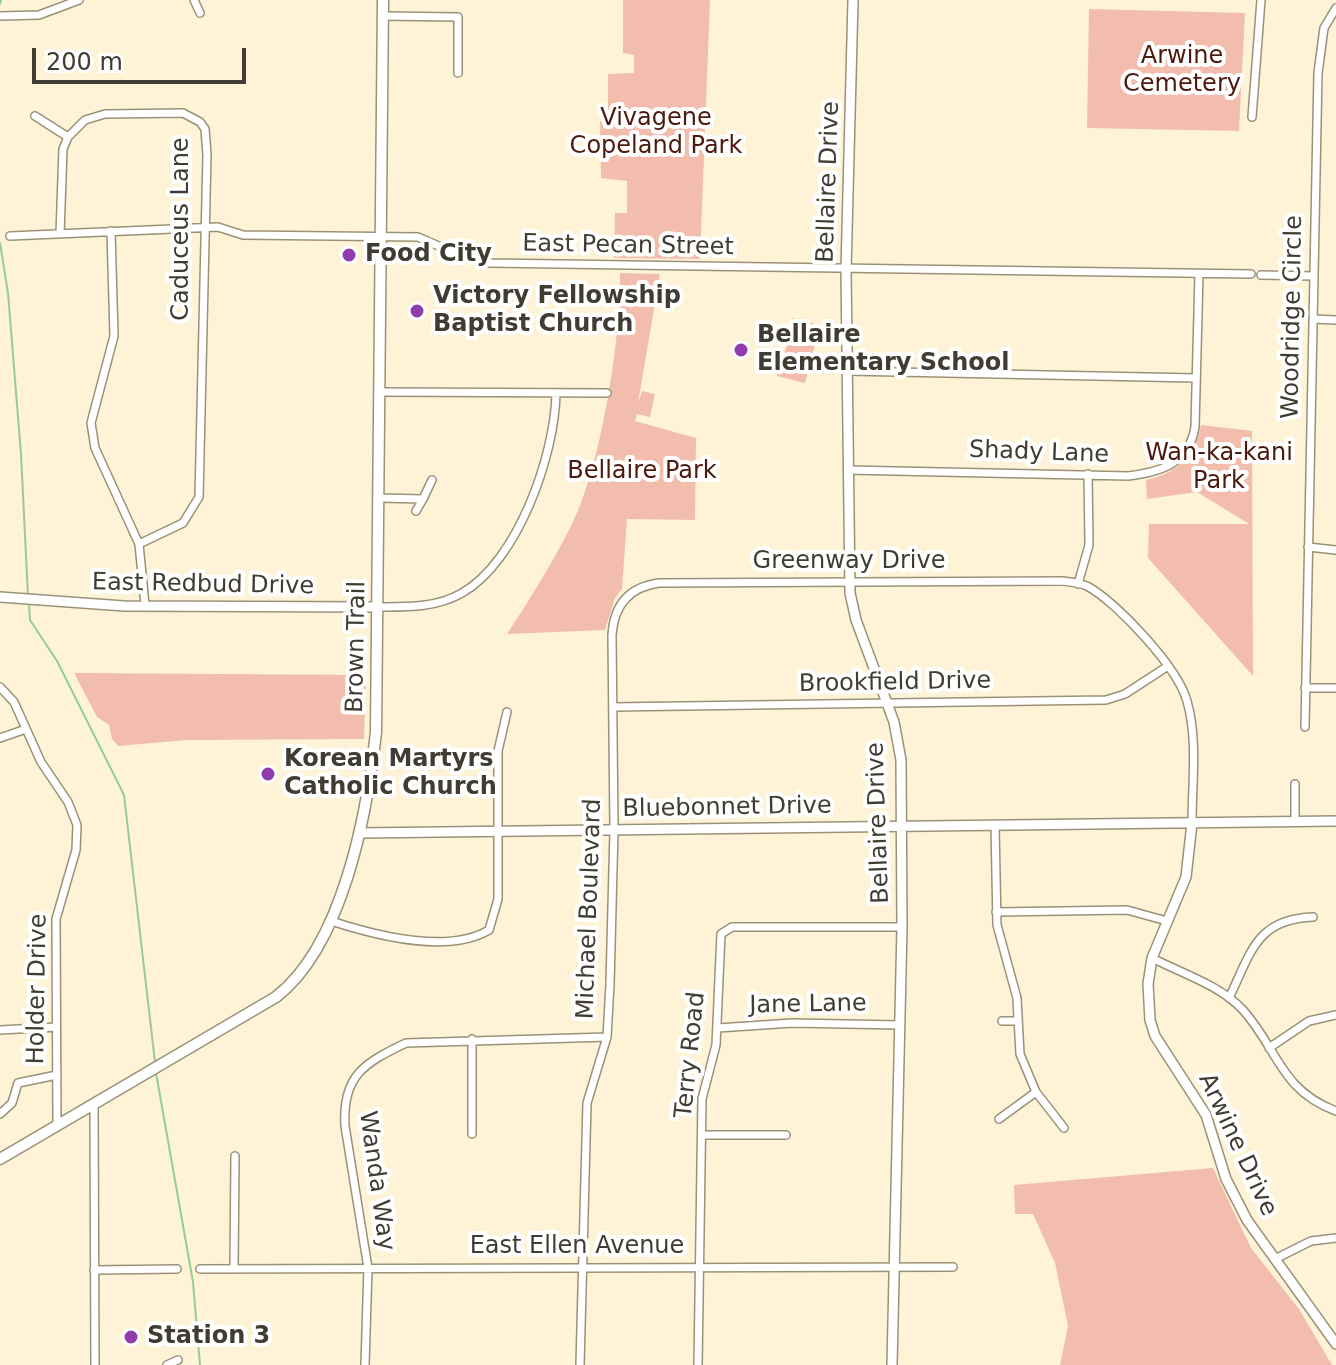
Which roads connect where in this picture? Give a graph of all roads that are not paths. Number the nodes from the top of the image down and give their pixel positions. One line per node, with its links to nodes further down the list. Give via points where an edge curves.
1 (79, 0): 8 (street, via 39,15)
2 (194, 0): 7 (street)
3 (383, 0): 9 (main road, Brown Trail)
4 (853, 0): 19 (street, Bellaire Drive)
5 (1261, 0): 12 (street)
6 (1336, 8): 23 (street, Woodridge Circle, via 1324,28 1320,51)
7 (200, 13)
8 (3, 16)
9 (382, 16): 10 (street, via 458,17); 18 (main road, Brown Trail)
10 (458, 73)
11 (35, 116): 13 (street)
12 (1252, 117)
13 (68, 137): 14 (street, Caduceus Lane, via 85,120 105,114 192,116 207,137); 16 (street, via 62,160)
14 (206, 227): 15 (street, East Pecan Street); 18 (street, East Pecan Street, via 243,235); 37 (street, Caduceus Lane, via 199,497 183,523)
15 (111, 231): 16 (street, East Pecan Street); 37 (street, via 114,336 91,423 95,448)
16 (60, 234): 17 (street, East Pecan Street)
17 (10, 236)
18 (381, 237): 19 (street, East Pecan Street, via 426,238 466,258 490,263); 28 (main road, Brown Trail)
19 (846, 270): 20 (street, East Pecan Street); 26 (street, Bellaire Drive)
20 (1199, 274): 21 (street, East Pecan Street); 27 (street, Shady Lane)
21 (1251, 274)
22 (1261, 275): 23 (street)
23 (1314, 276): 24 (street, Woodridge Circle)
24 (1313, 319): 25 (street); 38 (street, Woodridge Circle)
25 (1336, 320)
26 (847, 371): 27 (street); 31 (street, Bellaire Drive)
27 (1196, 378): 32 (street, Shady Lane, via 1193,440 1178,460 1147,474)
28 (379, 392): 29 (street); 34 (main road, Brown Trail)
29 (556, 393): 30 (street); 45 (street, East Redbud Drive, via 536,488 494,565 452,598 426,606)
30 (607, 393)
31 (848, 470): 32 (street, Shady Lane); 40 (street, Bellaire Drive)
32 (1088, 474): 41 (street, via 1089,545)
33 (432, 480): 35 (street)
34 (379, 498): 35 (street); 45 (main road, Brown Trail)
35 (423, 499): 36 (street)
36 (416, 511)
37 (139, 544): 44 (street)
38 (1308, 547): 39 (street); 48 (street, Woodridge Circle)
39 (1336, 550)
40 (849, 582): 41 (street, Greenway Drive); 43 (street, Greenway Drive, via 659,583 638,588); 50 (street, Bellaire Drive, via 852,608)
41 (1078, 584): 46 (street, Arwine Drive, via 1122,614)
42 (0, 597): 44 (street, East Redbud Drive)
43 (625, 599): 51 (street, Michael Boulevard, via 612,625)
44 (145, 605): 45 (street, East Redbud Drive)
45 (378, 607): 64 (main road, Brown Trail, via 376,732)
46 (1168, 666): 50 (street, Brookfield Drive, via 1133,690 1106,700); 59 (street, Arwine Drive, via 1185,692 1190,715)
47 (0, 687): 54 (street, Holder Drive, via 14,702)
48 (1305, 688): 49 (street); 53 (street, Woodridge Circle)
49 (1336, 688)
50 (887, 703): 51 (street, Brookfield Drive); 61 (street, Bellaire Drive, via 900,746)
51 (613, 707): 62 (street, Michael Boulevard)
52 (507, 712): 63 (street, via 498,751)
53 (1305, 727)
54 (26, 729): 55 (street); 76 (street, Holder Drive, via 77,825 76,850 56,919)
55 (0, 738)
56 (1295, 784): 58 (street)
57 (1336, 821): 58 (street, Bluebonnet Drive)
58 (1295, 822): 59 (street, Bluebonnet Drive)
59 (1192, 823): 60 (street, Bluebonnet Drive); 68 (street, Arwine Drive, via 1188,867)
60 (995, 825): 61 (street, Bluebonnet Drive); 65 (street)
61 (902, 826): 62 (street, Bluebonnet Drive); 69 (street, Bellaire Drive)
62 (614, 830): 63 (street, Bluebonnet Drive); 79 (street, Michael Boulevard)
63 (498, 832): 64 (street, Bluebonnet Drive); 67 (street, via 497,911 486,933 407,941)
64 (359, 833): 67 (main road, Brown Trail)
65 (996, 912): 68 (street, via 1127,910); 74 (street)
66 (1313, 917): 71 (street, via 1286,919 1265,930)
67 (331, 921): 84 (main road, Brown Trail, via 319,949 291,986)
68 (1167, 921): 70 (street, Arwine Drive)
69 (902, 927): 75 (street, Bellaire Drive); 77 (street, Terry Road, via 726,928 721,934)
70 (1152, 958): 71 (street); 96 (street, Arwine Drive, via 1148,1000 1155,1036 1198,1100 1231,1189)
71 (1229, 998): 81 (street)
72 (1336, 1015): 81 (street, via 1309,1021)
73 (1002, 1021): 74 (street)
74 (1018, 1021): 83 (street, via 1020,1054)
75 (900, 1025): 77 (street, Jane Lane); 99 (street, Bellaire Drive)
76 (56, 1027): 78 (street); 82 (street, Holder Drive)
77 (718, 1028): 91 (street, Terry Road, via 702,1099)
78 (0, 1030)
79 (607, 1037): 80 (street, Wanda Way); 97 (street, Michael Boulevard, via 587,1103)
80 (472, 1039): 90 (street); 101 (street, Wanda Way, via 406,1043 358,1072 347,1088 345,1126)
81 (1269, 1048): 85 (street, via 1299,1091)
82 (57, 1075): 86 (street, via 18,1083 12,1103); 88 (street, Holder Drive)
83 (1036, 1092): 87 (street); 89 (street)
84 (89, 1106): 88 (main road, Brown Trail); 105 (street, via 94,1118)
85 (1336, 1111)
86 (0, 1114)
87 (999, 1119)
88 (57, 1125): 94 (main road, Brown Trail)
89 (1064, 1128)
90 (472, 1134)
91 (703, 1135): 92 (street); 98 (street, Terry Road)
92 (786, 1135)
93 (235, 1156): 104 (street)
94 (0, 1159)
95 (1336, 1238): 96 (street, via 1311,1241)
96 (1275, 1259): 106 (street, Arwine Drive)
97 (584, 1267): 98 (street, East Ellen Avenue); 101 (street, East Ellen Avenue); 111 (street, Michael Boulevard)
98 (699, 1267): 99 (street, East Ellen Avenue); 112 (street, Terry Road)
99 (894, 1267): 100 (street, East Ellen Avenue); 113 (street, Bellaire Drive)
100 (953, 1267)
101 (368, 1268): 104 (street, East Ellen Avenue); 110 (street, Wanda Way)
102 (177, 1269): 105 (street)
103 (200, 1269): 104 (street, East Ellen Avenue)
104 (234, 1269)
105 (94, 1270): 108 (street)
106 (1336, 1344)
107 (178, 1360): 109 (street)
108 (95, 1365)
109 (167, 1365)
110 (365, 1365)
111 (580, 1365)
112 (698, 1365)
113 (892, 1365)

